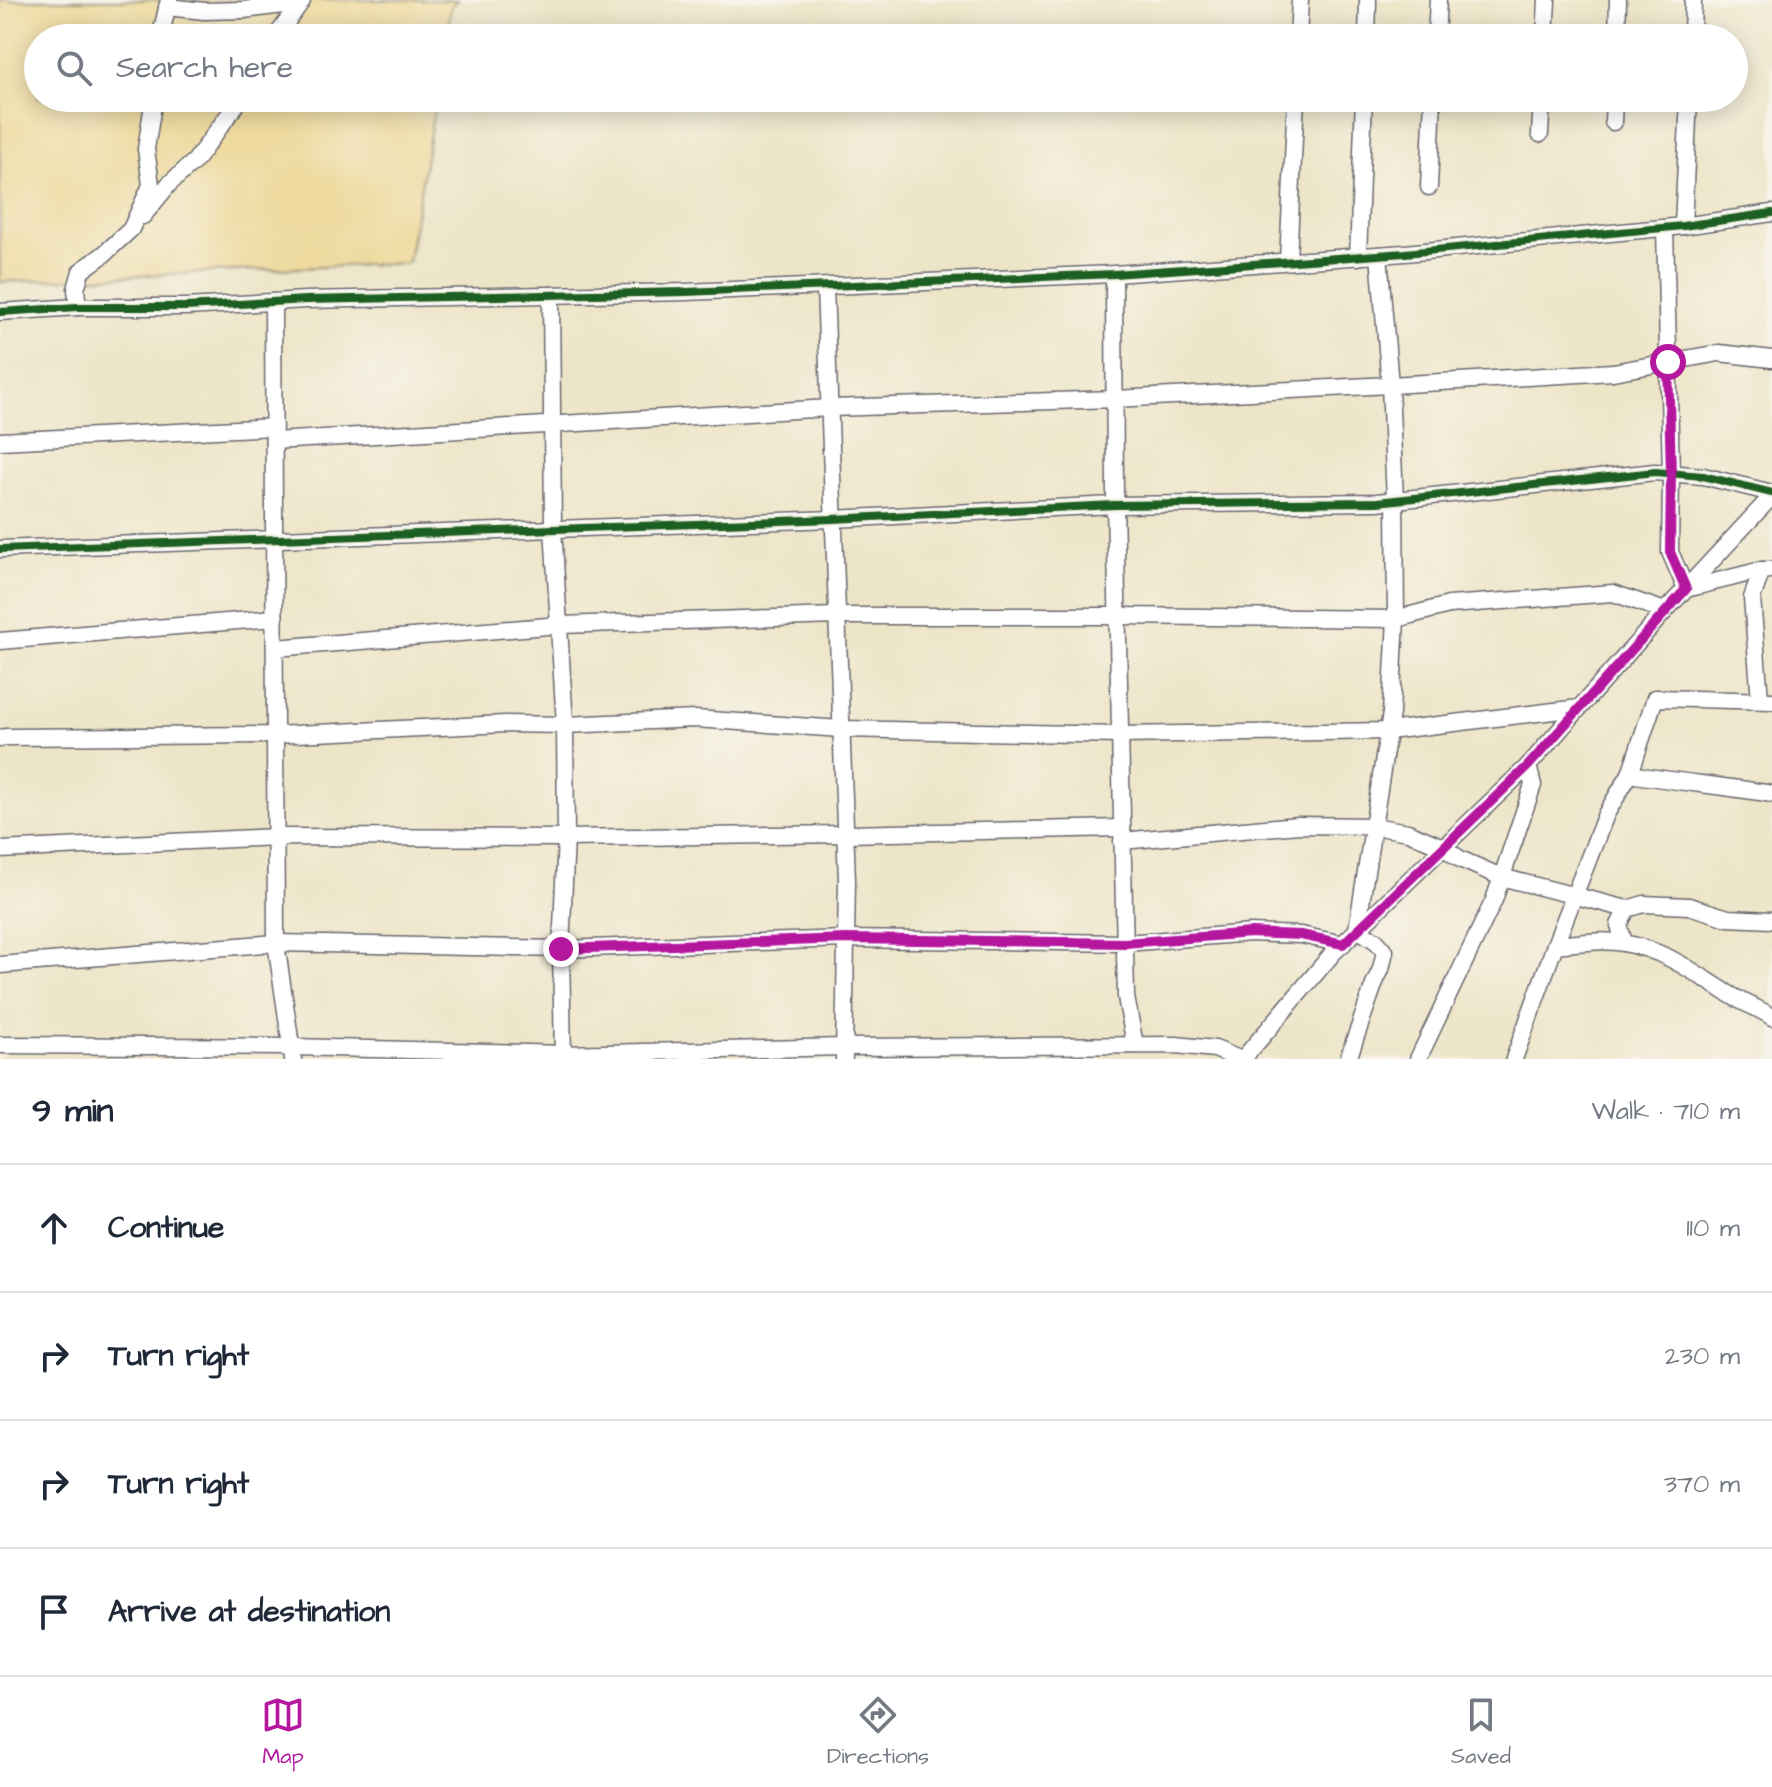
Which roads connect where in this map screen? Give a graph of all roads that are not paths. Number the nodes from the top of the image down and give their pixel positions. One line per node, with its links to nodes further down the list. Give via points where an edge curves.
1 (1300, 0): 11 (street)
2 (1368, 0): 12 (street)
3 (1438, 0): 13 (street)
4 (1547, 0): 14 (street)
5 (1618, 0): 15 (street)
6 (1693, 0): 16 (street)
7 (302, 2): 8 (street, via 230,11); 10 (street)
8 (168, 3): 9 (street)
9 (163, 24)
10 (286, 24)
11 (1299, 24)
12 (1367, 24)
13 (1437, 24)
14 (1546, 24)
15 (1617, 24)
16 (1692, 24)
17 (152, 112): 31 (street, via 146,149 151,185)
18 (231, 112): 31 (street, via 195,161)
19 (1295, 112): 34 (street)
20 (1363, 112): 33 (street)
21 (1432, 112): 27 (street)
22 (1541, 112): 26 (street)
23 (1613, 112): 25 (street)
24 (1688, 112): 29 (street)
25 (1613, 122)
26 (1540, 134)
27 (1429, 187)
28 (1772, 213): 29 (street)
29 (1683, 226): 30 (street)
30 (1665, 228): 32 (street); 42 (street)
31 (131, 229): 39 (street, via 81,271)
32 (1379, 255): 33 (street); 43 (street)
33 (1358, 257): 34 (street)
34 (1288, 261): 35 (street)
35 (1114, 274): 36 (street); 44 (street)
36 (825, 287): 37 (street); 45 (street)
37 (551, 295): 38 (street); 46 (street)
38 (273, 302): 39 (street); 47 (street)
39 (78, 307): 40 (street)
40 (0, 312)
41 (1772, 359): 42 (street, via 1719,353)
42 (1668, 362): 43 (street, via 1613,372); 49 (street)
43 (1390, 385): 44 (street); 51 (street)
44 (1115, 399): 45 (street); 52 (street)
45 (830, 408): 46 (street); 53 (street)
46 (552, 425): 47 (street); 54 (street)
47 (274, 434): 48 (street); 55 (street)
48 (0, 441)
49 (1671, 474): 50 (street, via 1703,476); 51 (street); 58 (street, via 1670,552)
50 (1772, 495): 58 (street)
51 (1395, 500): 52 (street); 63 (street)
52 (1115, 505): 53 (street); 61 (street)
53 (833, 519): 54 (street); 60 (street)
54 (553, 528): 55 (street); 64 (street)
55 (274, 538): 56 (street); 62 (street)
56 (0, 549)
57 (1767, 570): 58 (street); 67 (street, via 1752,598)
58 (1686, 589): 59 (street)
59 (1665, 611): 63 (street, via 1613,593 1449,605); 68 (street)
60 (837, 616): 61 (street); 64 (street); 70 (street)
61 (1117, 616): 63 (street); 73 (street)
62 (275, 618): 65 (street); 66 (street)
63 (1396, 619): 71 (street)
64 (560, 625): 66 (street); 69 (street)
65 (0, 641)
66 (275, 648): 72 (street)
67 (1766, 701): 76 (street, via 1655,698)
68 (1579, 708): 71 (street); 75 (street)
69 (565, 725): 70 (street, via 695,719); 72 (street); 82 (street)
70 (842, 729): 73 (street); 79 (street)
71 (1388, 731): 73 (street); 78 (street)
72 (275, 735): 74 (street); 81 (street)
73 (1119, 735): 80 (street)
74 (0, 739)
75 (1528, 766): 83 (street); 85 (street, via 1533,785)
76 (1630, 774): 77 (street); 86 (street, via 1606,814)
77 (1772, 794)
78 (1373, 826): 80 (street); 83 (street, via 1408,832); 89 (street)
79 (846, 834): 80 (street); 82 (street); 90 (street)
80 (1122, 835): 92 (street)
81 (276, 837): 82 (street); 84 (street); 91 (street)
82 (566, 838): 96 (street)
83 (1443, 847): 85 (street); 89 (street)
84 (0, 850)
85 (1501, 877): 86 (street); 107 (street)
86 (1575, 895): 87 (street); 95 (street)
87 (1627, 909): 88 (street, via 1644,904 1689,906 1728,918); 93 (street, via 1619,925)
88 (1772, 920)
89 (1357, 929): 94 (street); 106 (street, via 1385,951)
90 (846, 939): 92 (street); 96 (street); 102 (street)
91 (276, 943): 96 (street); 97 (street); 101 (street)
92 (1125, 943): 94 (street, via 1251,933); 100 (street, via 1126,997)
93 (1624, 943): 95 (street); 98 (street, via 1663,954)
94 (1343, 944): 105 (street)
95 (1555, 945): 108 (street)
96 (561, 949): 103 (street)
97 (0, 965)
98 (1772, 1017)
99 (0, 1044): 101 (street); 104 (street)
100 (1135, 1045): 102 (street); 105 (street, via 1215,1049)
101 (292, 1053): 103 (street)
102 (844, 1053): 103 (street)
103 (563, 1056)
104 (4, 1059)
105 (1241, 1059)
106 (1348, 1059)
107 (1418, 1059)
108 (1514, 1059)

